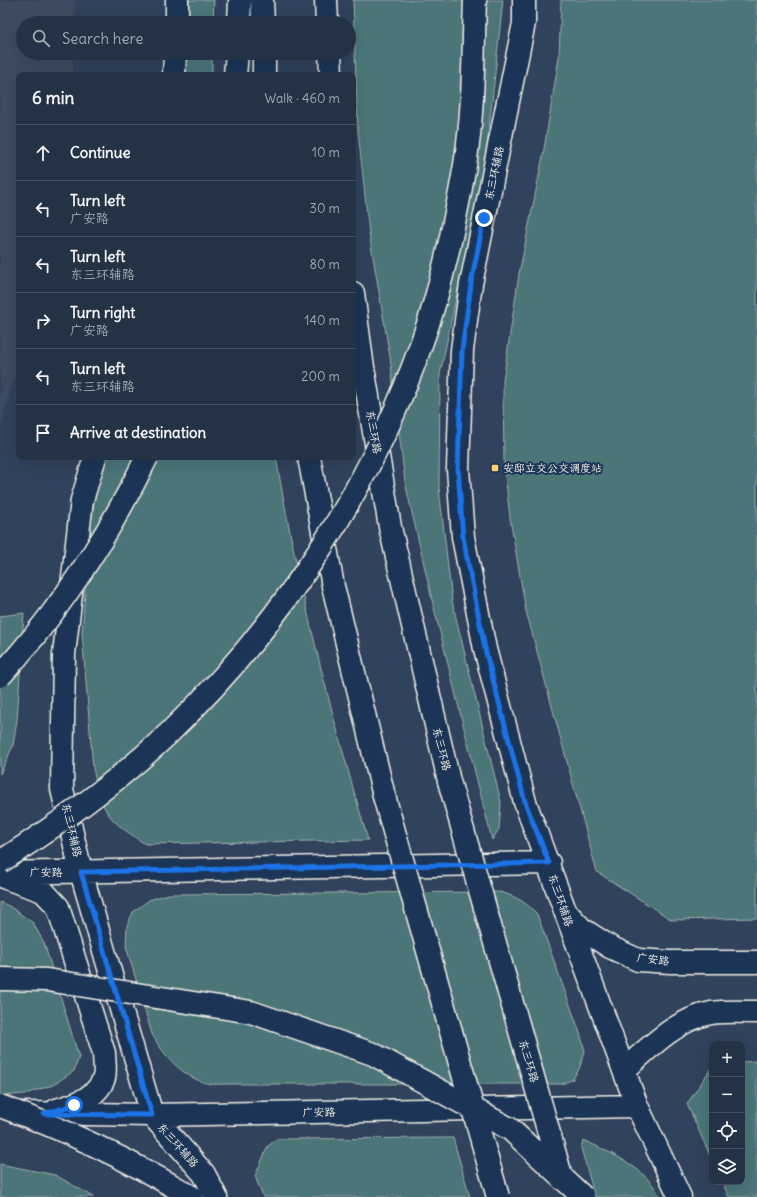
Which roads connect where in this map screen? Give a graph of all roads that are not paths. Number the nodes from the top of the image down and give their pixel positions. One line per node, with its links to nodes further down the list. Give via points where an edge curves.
1 (177, 0): 7 (main road)
2 (240, 0): 8 (main road)
3 (262, 0): 9 (main road)
4 (326, 0): 10 (main road)
5 (475, 0): 24 (main road, bridge, via 465,163 453,223 425,335 373,460 337,523 304,572 268,622 212,689 168,734 115,779 37,838)
6 (524, 0): 25 (main road, 东三环辅路, via 524,23 471,284 462,350 458,469 463,537 485,649 525,802)
7 (177, 16)
8 (239, 16)
9 (263, 16)
10 (327, 16)
11 (175, 60): 15 (main road)
12 (236, 60): 16 (main road)
13 (264, 60): 17 (main road)
14 (330, 60): 18 (main road)
15 (174, 72)
16 (235, 72)
17 (264, 72)
18 (331, 72)
19 (356, 316): 42 (main road, 东三环路, bridge, via 390,527 449,781)
20 (94, 460): 26 (main road, 东三环辅路, via 82,500 64,654 62,789)
21 (145, 460): 23 (main road, bridge, via 122,506 79,576 49,618)
22 (310, 460): 41 (main road, bridge, via 333,586 384,796)
23 (0, 676)
24 (0, 862)
25 (549, 863): 26 (main road, 广安路); 29 (main road, 东三环辅路)
26 (81, 872): 27 (main road, 广安路); 38 (main road, 东三环辅路)
27 (0, 873)
28 (0, 876): 37 (main road, via 43,891 58,907 104,1053 104,1077 96,1092 74,1105)
29 (565, 911): 30 (main road, 广安路, via 582,929 610,947 638,960); 33 (main road, 东三环辅路)
30 (757, 962)
31 (0, 980): 43 (main road, bridge, via 47,980 251,1012 373,1054 510,1129)
32 (757, 1012): 33 (main road, via 710,1013 689,1020 657,1041)
33 (624, 1070): 35 (main road, 东三环辅路)
34 (0, 1106): 39 (main road, bridge, via 107,1150)
35 (637, 1106): 38 (main road, 广安路); 44 (main road, 东三环辅路)
36 (0, 1113): 37 (main road, 广安路)
37 (44, 1114): 38 (main road, 广安路)
38 (152, 1115): 40 (main road, 东三环辅路, via 204,1174)
39 (192, 1197)
40 (216, 1197)
41 (498, 1197)
42 (568, 1197)
43 (583, 1197)
44 (680, 1197)

